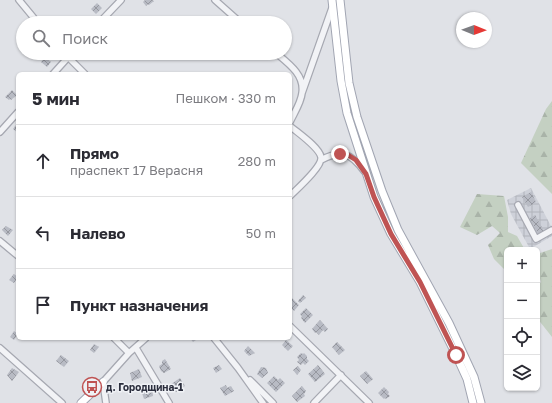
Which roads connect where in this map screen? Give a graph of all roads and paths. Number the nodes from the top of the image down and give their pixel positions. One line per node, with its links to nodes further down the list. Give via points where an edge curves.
1 (18, 0): 6 (street)
2 (121, 0): 7 (street)
3 (215, 0): 8 (street)
4 (340, 0): 45 (main road, via 349,83 382,191 398,230 449,323 474,377)
5 (333, 3): 14 (street); 20 (main road, via 347,113)
6 (32, 16)
7 (106, 16)
8 (233, 16)
9 (64, 60): 12 (street)
10 (72, 60): 13 (street)
11 (284, 60): 14 (street, via 297,74 302,85)
12 (55, 72)
13 (83, 72)
14 (302, 93): 16 (street)
15 (16, 114): 18 (street)
16 (292, 117)
17 (292, 128): 19 (street, via 315,147)
18 (0, 131)
19 (321, 160): 20 (street, via 331,154 348,155 356,160); 21 (street, via 318,167)
20 (366, 174): 44 (main road, via 391,234 420,282 456,355 467,379)
21 (292, 194)
22 (518, 205): 23 (street, via 536,239)
23 (552, 230)
24 (0, 241): 25 (street)
25 (16, 254)
26 (292, 328): 34 (street)
27 (116, 340): 32 (street)
28 (144, 340): 30 (street)
29 (216, 340): 33 (street)
30 (136, 348): 32 (street); 39 (street)
31 (1, 351): 36 (street)
32 (129, 353): 35 (street)
33 (238, 368): 40 (street); 41 (street)
34 (341, 375): 42 (street); 43 (street)
35 (102, 382): 37 (main road); 38 (street)
36 (62, 403)
37 (81, 403)
38 (106, 403)
39 (169, 403)
40 (263, 403)
41 (273, 403)
42 (314, 403)
43 (369, 403)
44 (473, 403)
45 (481, 403)

